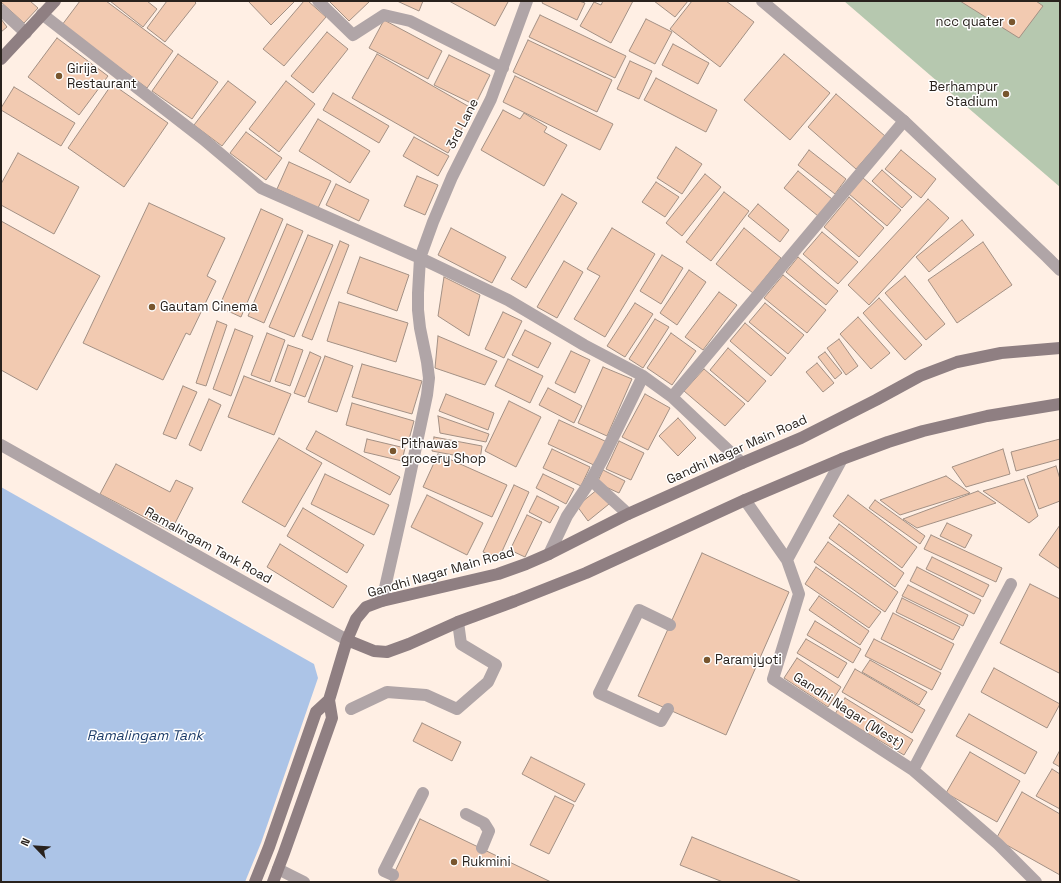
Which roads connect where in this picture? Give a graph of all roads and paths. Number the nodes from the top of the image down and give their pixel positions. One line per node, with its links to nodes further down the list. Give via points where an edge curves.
1 (55, 1): 6 (street)
2 (318, 1): 9 (street, via 353,36 384,15 410,21)
3 (527, 1): 9 (street, 3rd Lane)
4 (762, 1): 10 (street)
5 (1, 10): 7 (street)
6 (42, 14): 7 (street); 11 (street, via 262,188)
7 (26, 33): 8 (street)
8 (1, 59)
9 (503, 68): 11 (street, 3rd Lane, via 491,99 452,177)
10 (904, 121): 12 (street); 15 (street)
11 (420, 258): 14 (street, via 508,300); 26 (street, 3rd Lane, via 418,310 429,378 406,499)
12 (1060, 270)
13 (1060, 348): 19 (street, Gandhi Nagar Main Road, via 1001,353 957,362 920,376 801,438)
14 (643, 376): 15 (street); 20 (street)
15 (672, 397): 19 (street)
16 (1060, 404): 18 (street, via 987,416 923,431)
17 (1, 445): 29 (street, Ramalingam Tank Road)
18 (842, 459): 21 (street); 24 (street)
19 (742, 463): 22 (street, Gandhi Nagar Main Road)
20 (591, 480): 22 (street); 23 (street, via 567,516)
21 (745, 500): 24 (street, Gandhi Nagar (West)); 27 (street, via 586,572)
22 (628, 514): 23 (street, Gandhi Nagar Main Road)
23 (549, 554): 26 (street, Gandhi Nagar Main Road, via 498,574)
24 (787, 560): 33 (street, Gandhi Nagar (West), via 799,594 773,679)
25 (1011, 584): 33 (street)
26 (382, 601): 29 (street, Gandhi Nagar Main Road, via 366,608 356,619)
27 (458, 622): 29 (street, via 387,652 374,651); 31 (street, via 461,644 496,665 488,682 457,709 426,695 387,692)
28 (670, 625): 32 (street, via 639,610 599,693 661,722)
29 (347, 640): 30 (street)
30 (329, 700): 37 (street, via 316,712); 38 (street, via 332,718)
31 (351, 709)
32 (668, 709)
33 (913, 770): 43 (street, Gandhi Nagar (West), via 998,844)
34 (423, 793): 39 (street, via 384,871)
35 (466, 814): 36 (street, via 484,823 489,831)
36 (482, 848)
37 (263, 862): 38 (street); 40 (street)
38 (278, 869): 41 (street); 42 (street)
39 (393, 875)
40 (255, 882)
41 (272, 882)
42 (304, 882)
43 (1036, 882)

